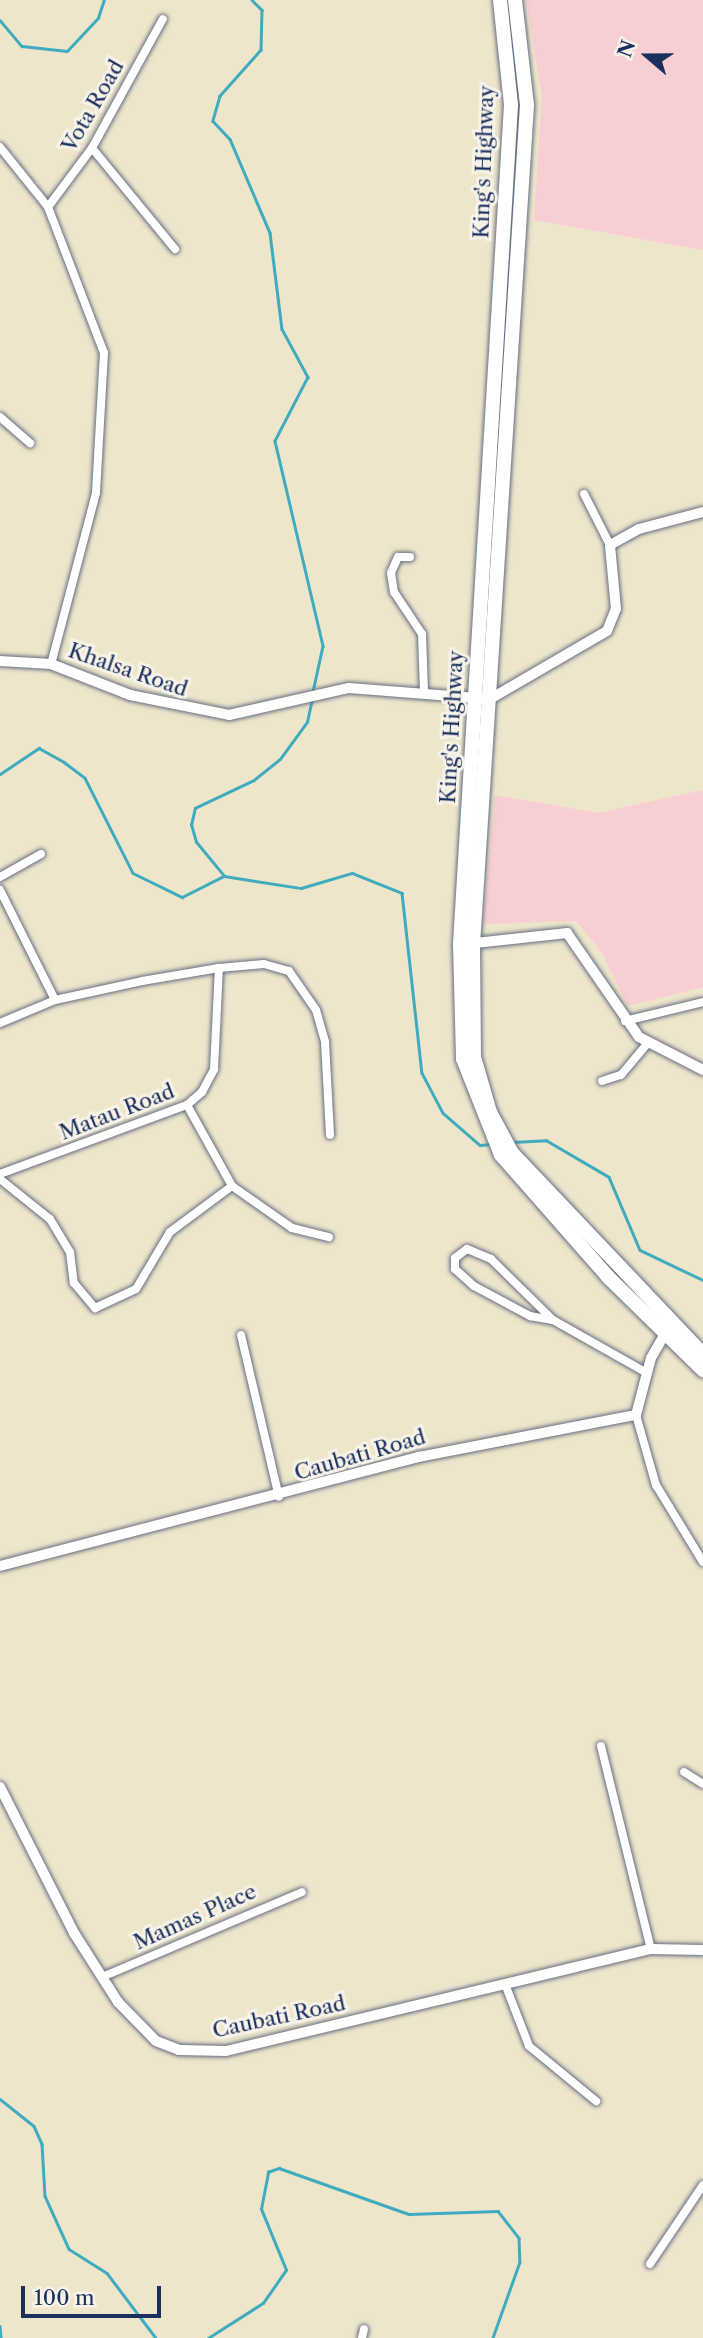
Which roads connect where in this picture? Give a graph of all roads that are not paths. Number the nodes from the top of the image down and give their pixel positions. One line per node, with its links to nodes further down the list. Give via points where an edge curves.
1 (500, 0): 17 (highway, King's Highway, via 512,105)
2 (515, 0): 18 (highway, King's Highway, via 527,105)
3 (163, 19): 5 (street, Vota Road)
4 (0, 147): 6 (street)
5 (92, 148): 6 (street, Vota Road); 7 (street)
6 (48, 207): 15 (street, via 83,288 104,353 105,382 96,493)
7 (175, 249)
8 (0, 417): 9 (street)
9 (30, 443)
10 (584, 494): 12 (street)
11 (703, 512): 12 (street, via 639,529)
12 (610, 544): 18 (street, via 616,609 607,631)
13 (411, 556): 16 (street, via 398,557 390,573 394,592 422,634)
14 (0, 661): 15 (street, Khalsa Road)
15 (51, 664): 16 (street, Khalsa Road, via 191,712 253,714 349,688)
16 (424, 692): 17 (street, Khalsa Road)
17 (475, 696): 18 (street, Khalsa Road); 22 (highway, King's Highway)
18 (490, 699): 22 (highway, King's Highway)
19 (41, 854): 20 (street)
20 (0, 877)
21 (0, 890): 24 (street)
22 (466, 944): 26 (street, via 567,933); 37 (highway, King's Highway, via 474,1057 496,1137 506,1154)
23 (219, 968): 24 (street); 31 (street, Matau Road, via 214,1069); 32 (street, via 276,966 304,988 325,1042)
24 (55, 1000): 27 (street)
25 (703, 1002): 26 (street)
26 (625, 1021): 28 (street)
27 (0, 1023)
28 (647, 1044): 29 (street); 30 (street, via 621,1075)
29 (703, 1070)
30 (602, 1081)
31 (187, 1105): 33 (street, Matau Road); 34 (street)
32 (330, 1135)
33 (0, 1177): 34 (street, via 50,1219 70,1252 74,1283 95,1308 136,1289 170,1232)
34 (232, 1186): 35 (street, via 292,1228)
35 (328, 1237)
36 (553, 1320): 36 (street, via 530,1316 474,1286 455,1269 455,1258 467,1249 491,1258); 41 (street)
37 (668, 1328): 39 (highway, King's Highway); 40 (highway, King's Highway); 41 (street)
38 (241, 1335): 43 (street)
39 (703, 1354)
40 (703, 1370)
41 (647, 1373): 42 (street)
42 (636, 1415): 43 (street, Caubati Road, via 429,1454); 44 (street, via 656,1485)
43 (279, 1497): 45 (street, Caubati Road)
44 (703, 1562)
45 (0, 1566)
46 (601, 1746): 51 (street)
47 (684, 1772): 48 (street)
48 (703, 1784)
49 (0, 1787): 53 (street, Caubati Road)
50 (302, 1892): 53 (street, Mamas Place)
51 (651, 1950): 52 (street, Caubati Road); 54 (street, Caubati Road)
52 (703, 1950)
53 (103, 1977): 54 (street, Caubati Road, via 156,2041 198,2052 226,2051)
54 (505, 1984): 55 (street, via 529,2046)
55 (596, 2101)
56 (703, 2185): 57 (street)
57 (650, 2264)

